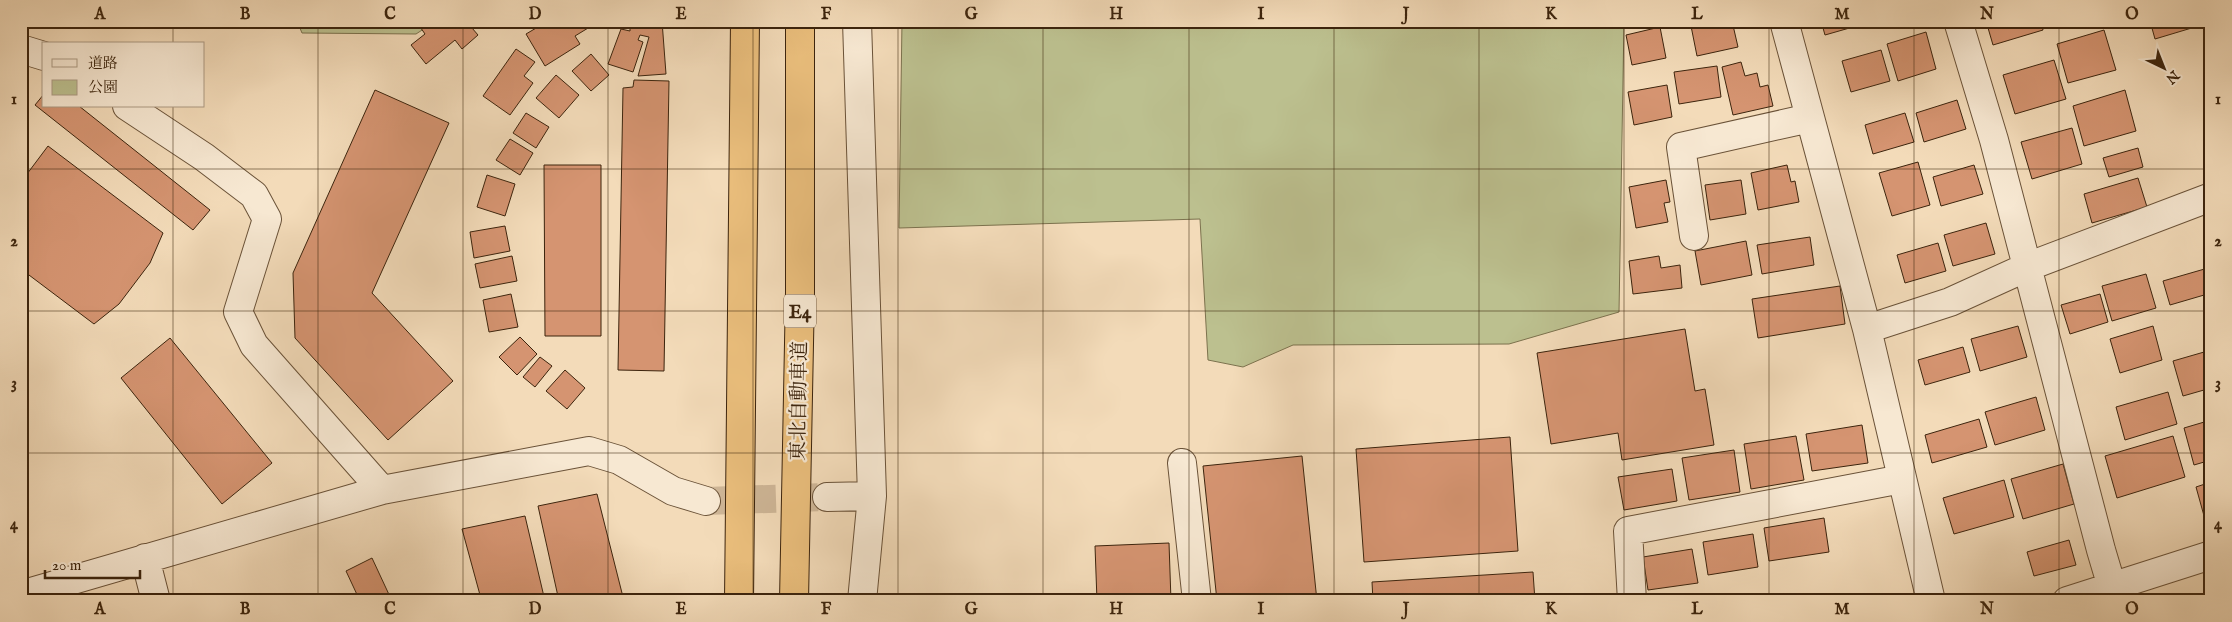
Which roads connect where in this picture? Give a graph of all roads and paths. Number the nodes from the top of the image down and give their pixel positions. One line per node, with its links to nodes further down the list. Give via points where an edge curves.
1 (745, 21): 25 (highway)
2 (800, 21): 26 (highway, 東北自動車道 / E4, via 800,292)
3 (857, 21): 17 (street)
4 (1784, 21): 9 (street)
5 (1958, 21): 12 (street, via 1994,140)
6 (21, 48): 7 (street)
7 (42, 55)
8 (131, 108): 16 (street, via 204,156 254,195 267,219 238,312 254,345)
9 (1810, 118): 11 (street, via 1681,147); 13 (street)
10 (2211, 196): 12 (street)
11 (1694, 236)
12 (2027, 267): 13 (street, via 1950,302); 22 (street)
13 (1867, 330): 15 (street)
14 (1182, 463): 28 (street)
15 (1902, 478): 29 (street, via 1628,531); 30 (street)
16 (382, 490): 19 (street, via 589,451 619,460 673,491); 21 (street)
17 (872, 496): 18 (street); 27 (street)
18 (828, 497)
19 (706, 501)
20 (2211, 555): 22 (street)
21 (145, 558): 23 (street); 24 (street)
22 (2112, 587): 31 (street)
23 (21, 595)
24 (156, 601)
25 (739, 601)
26 (794, 601)
27 (862, 601)
28 (1197, 601)
29 (1632, 601)
30 (1931, 601)
31 (2067, 601)

